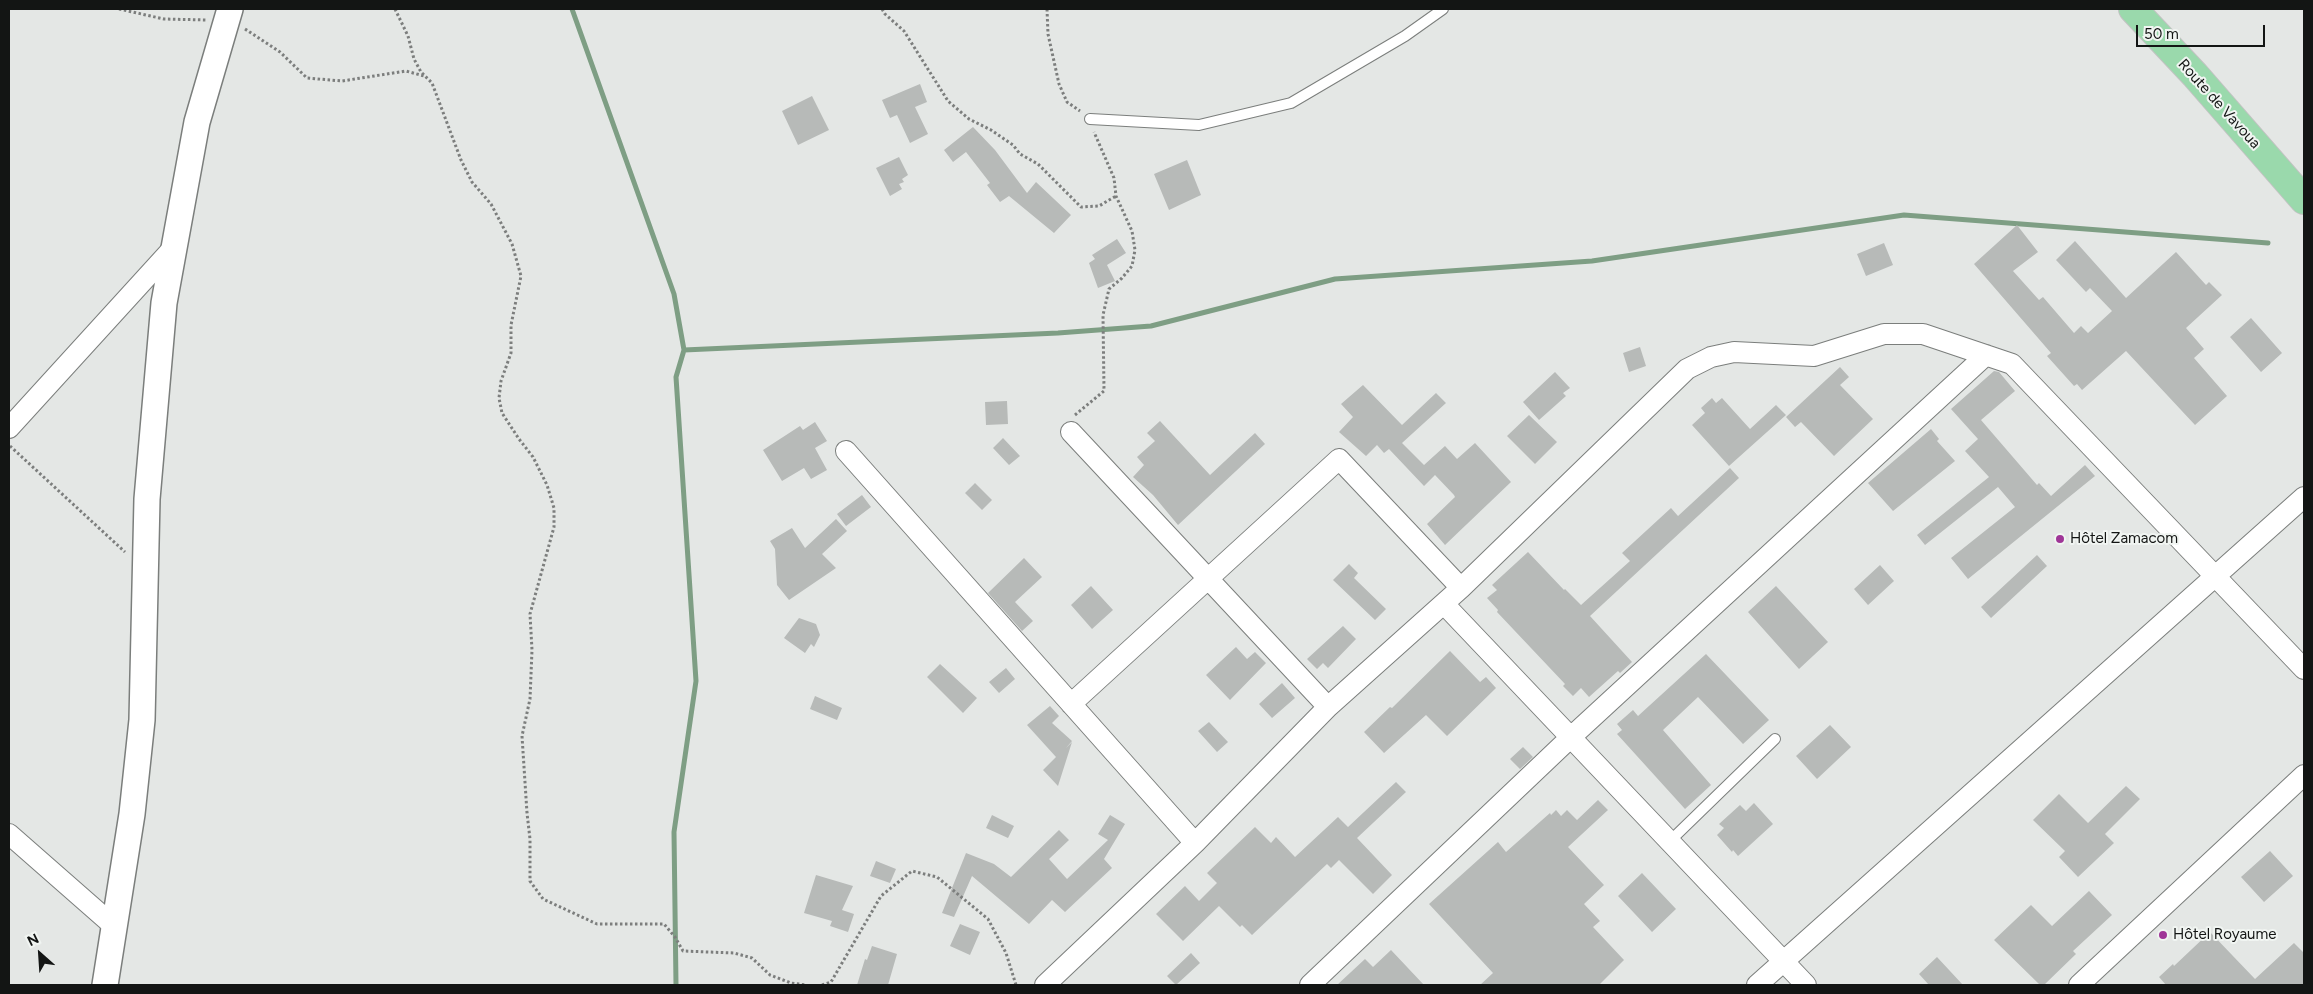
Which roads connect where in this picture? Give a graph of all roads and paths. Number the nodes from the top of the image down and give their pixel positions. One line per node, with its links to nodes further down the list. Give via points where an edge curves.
1 (119, 9): 7 (path, via 164,19)
2 (394, 9): 8 (path, via 408,36 414,59)
3 (882, 9): 10 (path, via 904,31 948,101 968,119 991,130 1038,164 1081,207 1099,206)
4 (1047, 9): 9 (path, via 1048,34 1059,84 1068,102)
5 (1443, 9): 9 (lane, via 1405,36 1291,103 1199,125)
6 (2133, 9): 11 (main road, Route de Vavoua)
7 (228, 15): 8 (path, via 280,52 306,78 342,81 406,71); 12 (street, via 197,122)
8 (426, 76): 36 (path, via 432,83 472,182 491,204 512,244 521,276 511,325 511,353 499,398 502,413 533,457 554,508 554,526 530,614 530,700 522,736 530,881 543,899 598,924 664,924 683,950 734,953 752,958 770,975)
9 (1090, 119): 10 (path, via 1114,178)
10 (1116, 196): 15 (path, via 1132,231 1135,250 1132,266 1109,289 1103,315 1104,391 1073,417)
11 (2304, 200)
12 (174, 247): 14 (street); 19 (street, via 164,303 147,498)
13 (1986, 355): 20 (street, via 2012,364); 22 (street, via 1922,334 1884,334 1814,356 1734,352 1710,358 1687,369); 27 (street)
14 (9, 428)
15 (1071, 432): 21 (street)
16 (9, 445): 19 (path)
17 (846, 451): 25 (street)
18 (2304, 497): 20 (street)
19 (146, 571): 33 (street, via 142,720)
20 (2215, 576): 24 (street); 34 (street)
21 (1209, 578): 22 (street, via 1339,459); 25 (street); 26 (street)
22 (1460, 588): 23 (street)
23 (1444, 604): 26 (street); 27 (street)
24 (2304, 669)
25 (1071, 704): 32 (street)
26 (1328, 707): 32 (street)
27 (1570, 738): 31 (street); 40 (street)
28 (1775, 739): 31 (lane)
29 (2304, 775): 43 (street)
30 (9, 834): 33 (street)
31 (1669, 842): 34 (street)
32 (1195, 843): 39 (street)
33 (115, 927): 35 (street)
34 (1784, 962): 41 (street); 42 (street)
35 (105, 985)
36 (806, 985)
37 (822, 985): 38 (path, via 831,982 881,896 912,871 938,877 988,919 1006,953)
38 (1016, 985)
39 (1045, 985)
40 (1310, 985)
41 (1757, 985)
42 (1806, 985)
43 (2079, 985)

